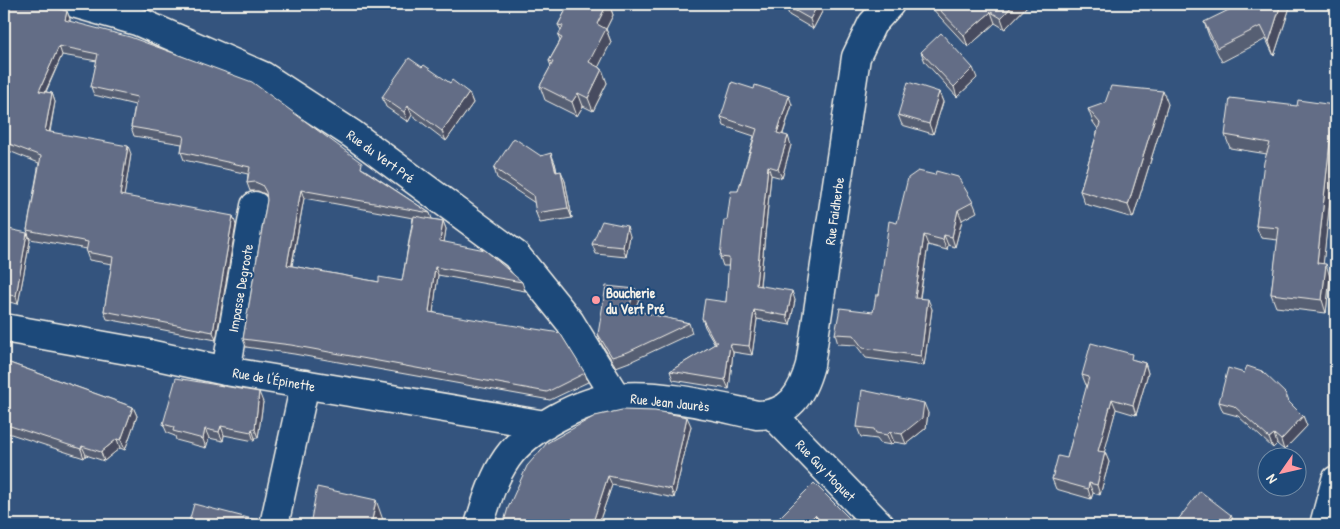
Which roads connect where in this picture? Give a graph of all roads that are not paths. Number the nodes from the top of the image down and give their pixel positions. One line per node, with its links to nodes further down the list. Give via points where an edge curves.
1 (77, 4): 7 (street, Rue du Vert Pré, via 144,24 263,76 352,134 516,256 570,322)
2 (890, 4): 8 (street, Rue Faidherbe, via 872,24 856,56 824,284 805,383 794,399)
3 (255, 206): 5 (street, Impasse Degroote)
4 (4, 328): 5 (street, Rue de l'Épinette, via 144,352)
5 (226, 371): 6 (street, Rue de l'Épinette)
6 (305, 384): 9 (street, Rue de l'Épinette); 11 (street)
7 (616, 397): 8 (street, Rue Jean Jaurès, via 666,399); 9 (street, Rue Jean Jaurès, via 568,412)
8 (773, 415): 13 (street, Rue Guy Moquet)
9 (544, 425): 12 (street, Rue Jean Jaurès, via 507,458)
10 (1336, 480): 14 (street)
11 (274, 525)
12 (480, 525)
13 (880, 525)
14 (1324, 525)

